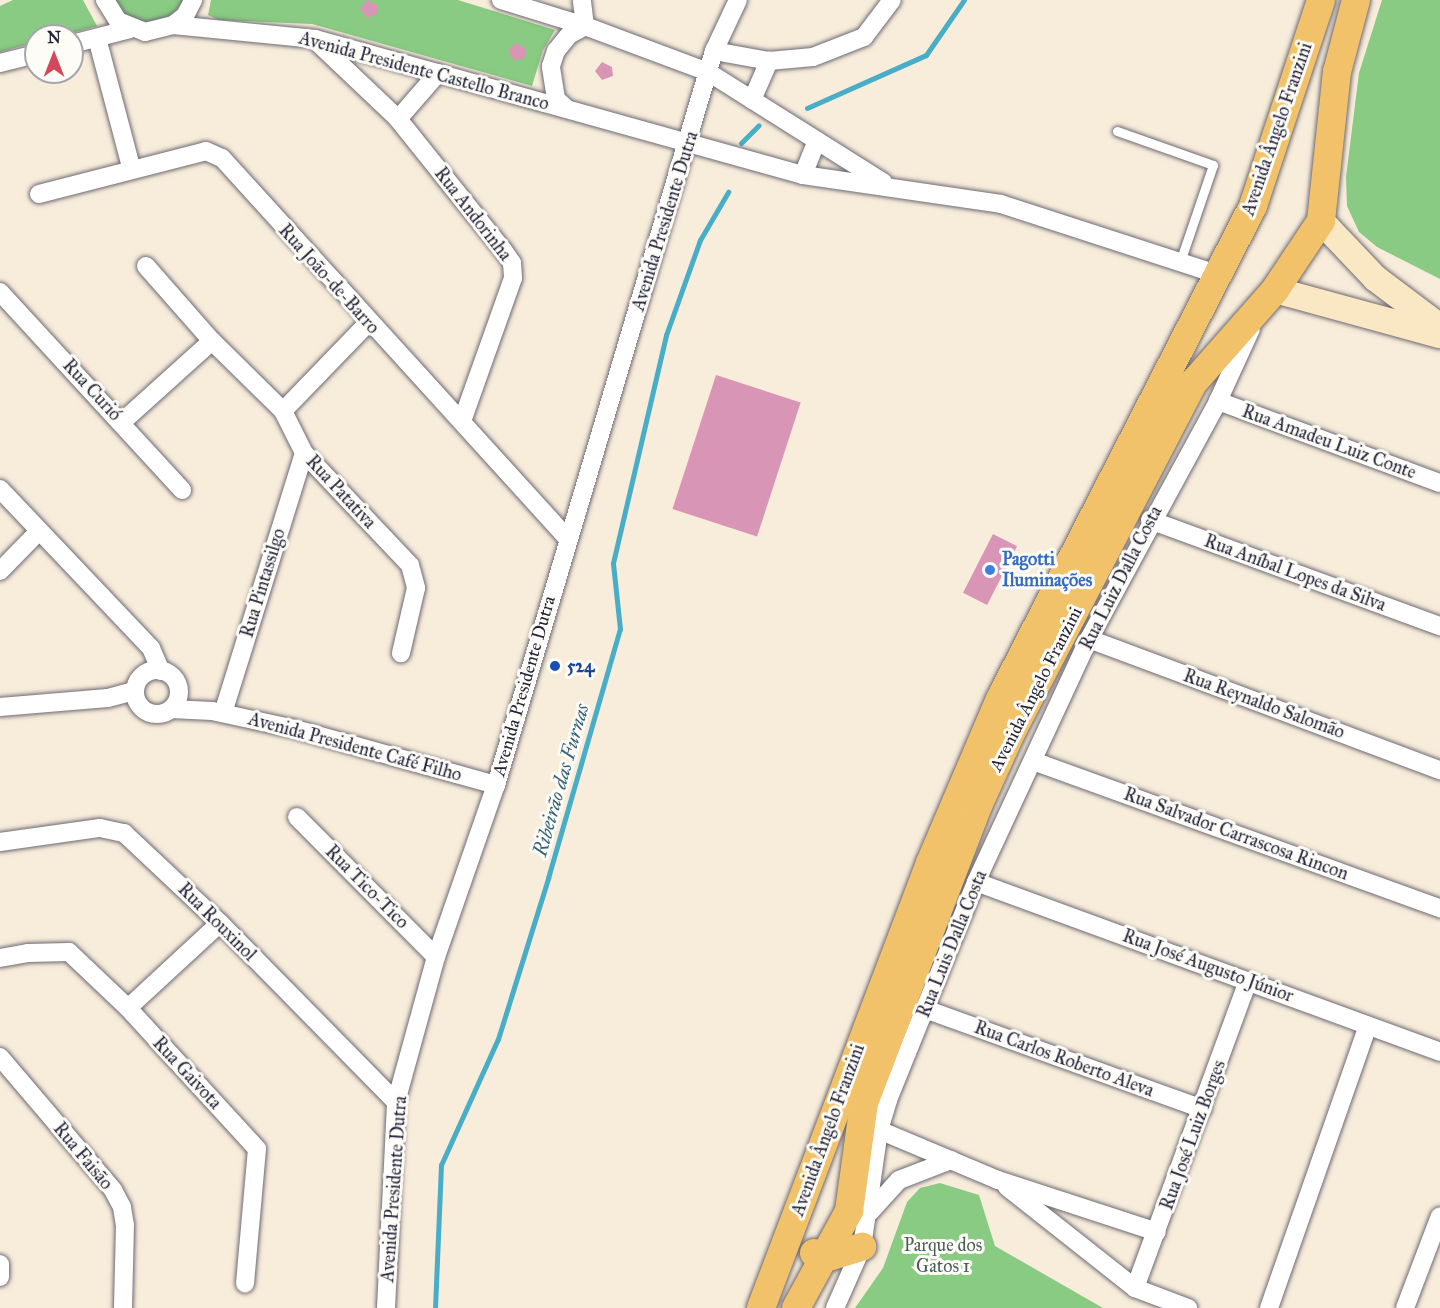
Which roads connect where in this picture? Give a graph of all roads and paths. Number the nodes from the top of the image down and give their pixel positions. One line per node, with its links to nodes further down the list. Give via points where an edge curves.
1 (105, 0): 11 (street, via 118,21)
2 (193, 0): 9 (street, via 185,16)
3 (501, 0): 10 (street)
4 (582, 0): 10 (street)
5 (738, 0): 15 (street, Avenida Presidente Dutra)
6 (892, 0): 17 (street, via 864,37 813,57)
7 (1321, 0): 34 (main road, Avenida Ângelo Franzini, via 1253,206)
8 (1356, 0): 31 (main road, Avenida Ângelo Franzini, via 1337,72)
9 (173, 25): 11 (street, Avenida Presidente Castello Branco, via 160,31); 13 (street, Avenida Presidente Castello Branco)
10 (585, 26): 19 (street); 22 (street, Avenida Presidente Castello Branco, via 569,34 551,66 556,99)
11 (130, 29): 12 (street)
12 (97, 38): 14 (street); 27 (street)
13 (315, 39): 20 (street, Avenida Presidente Castello Branco); 23 (street, Rua Andorinha)
14 (84, 41)
15 (714, 51): 17 (street); 19 (street, Avenida Presidente Dutra)
16 (24, 57): 18 (street)
17 (769, 61): 21 (street)
18 (0, 63)
19 (708, 72): 21 (street); 26 (street, Avenida Presidente Dutra)
20 (438, 73): 22 (street, Avenida Presidente Castello Branco); 23 (street)
21 (752, 100): 25 (street)
22 (567, 109): 26 (street, Avenida Presidente Castello Branco)
23 (398, 119): 43 (street, Rua Andorinha, via 512,263 513,278)
24 (1117, 131): 32 (lane, via 1213,165)
25 (817, 141): 28 (street); 29 (street)
26 (690, 143): 28 (street, Avenida Presidente Castello Branco); 51 (street, Avenida Presidente Dutra)
27 (131, 167): 30 (street, Rua João-de-Barro); 37 (street, Rua João-de-Barro, via 206,151 222,158)
28 (803, 175): 29 (street, Avenida Presidente Castello Branco)
29 (887, 185): 32 (street, Avenida Presidente Castello Branco, via 1000,204)
30 (39, 194)
31 (1321, 221): 36 (main road, Avenida Ângelo Franzini); 38 (street, via 1375,278)
32 (1180, 262): 34 (street, Avenida Presidente Castello Branco)
33 (146, 266): 40 (street, Rua Patativa)
34 (1217, 274): 88 (main road, Avenida Ângelo Franzini, via 1000,699 930,863)
35 (0, 292): 44 (street, Rua Curió)
36 (1269, 296): 39 (street); 41 (street, Rua Luiz Dalla Costa); 91 (main road, Avenida Ângelo Franzini, via 1194,382 1012,731 978,806 864,1103 849,1211)
37 (368, 323): 42 (street); 43 (street, Rua João-de-Barro)
38 (1440, 327)
39 (1440, 335)
40 (213, 341): 42 (street, Rua Patativa); 44 (street)
41 (1218, 401): 46 (street, Rua Amadeu Luiz Conte); 49 (street, Rua Luiz Dalla Costa)
42 (283, 411): 45 (street, Rua Patativa)
43 (462, 421): 51 (street, Rua João-de-Barro)
44 (122, 422): 48 (street, Rua Curió)
45 (304, 453): 56 (street, Rua Patativa, via 416,575); 63 (street, Rua Pintassilgo)
46 (1440, 483)
47 (0, 489): 50 (street)
48 (182, 490)
49 (1150, 520): 53 (street, Rua Aníbal Lopes da Silva); 54 (street, Rua Luiz Dalla Costa)
50 (39, 531): 52 (street); 55 (street)
51 (567, 538): 67 (street, Avenida Presidente Dutra)
52 (0, 571)
53 (1440, 626)
54 (1089, 639): 65 (street, Rua Luiz Dalla Costa); 66 (street, Rua Reynaldo Salomão)
55 (151, 648): 57 (street); 59 (street)
56 (401, 653)
57 (161, 671): 58 (street); 59 (street, via 149,672)
58 (177, 684): 62 (street, via 178,698); 63 (street, Avenida Presidente Café Filho)
59 (137, 685): 60 (street); 64 (street, via 139,705)
60 (108, 698): 61 (street); 64 (street)
61 (0, 707)
62 (171, 709): 63 (street, Avenida Presidente Café Filho); 64 (street)
63 (218, 712): 67 (street, Avenida Presidente Café Filho)
64 (150, 713)
65 (1033, 761): 70 (street, Rua Luis Dalla Costa); 71 (street, Rua Salvador Carrascosa Rincon)
66 (1440, 770)
67 (496, 785): 73 (street, Avenida Presidente Dutra)
68 (297, 817): 73 (street, Rua Tico-Tico)
69 (0, 842): 72 (street, Rua Rouxinol, via 114,829 135,841)
70 (976, 882): 75 (street, Rua José Augusto Júnior); 77 (street, Rua Luis Dalla Costa)
71 (1440, 908)
72 (220, 923): 76 (street); 81 (street, Rua Rouxinol)
73 (436, 957): 81 (street, Avenida Presidente Dutra)
74 (0, 958): 76 (street, Rua Gaivota, via 69,952)
75 (1248, 981): 78 (street, Rua José Augusto Júnior); 82 (street, Rua José Luiz Borges)
76 (128, 1008): 94 (street, Rua Gaivota, via 257,1149)
77 (925, 1009): 82 (street, Rua Carlos Roberto Aleva); 83 (street, Rua Luis Dalla Costa)
78 (1368, 1026): 79 (street, Rua José Augusto Júnior); 102 (street)
79 (1440, 1052)
80 (0, 1057): 96 (street, Rua Faisão, via 113,1190 122,1207)
81 (396, 1102): 97 (street, Avenida Presidente Dutra)
82 (1203, 1109): 89 (street, Rua José Luiz Borges)
83 (879, 1130): 84 (street); 86 (street, Rua Luis Dalla Costa)
84 (951, 1160): 85 (street); 86 (street, via 899,1180)
85 (998, 1179): 89 (street); 95 (street)
86 (870, 1212): 90 (street, Rua Luis Dalla Costa)
87 (1440, 1216): 103 (street)
88 (793, 1224): 91 (main road, via 806,1249); 98 (main road, Avenida Ângelo Franzini)
89 (1157, 1232): 95 (street, Rua José Luiz Borges)
90 (862, 1247): 91 (main road); 100 (street, Rua Luis Dalla Costa)
91 (825, 1258): 99 (main road, Avenida Ângelo Franzini)
92 (0, 1264): 93 (street)
93 (0, 1277)
94 (245, 1283)
95 (1135, 1288): 101 (street)
96 (123, 1308)
97 (386, 1308)
98 (761, 1308)
99 (796, 1308)
100 (835, 1308)
101 (1188, 1308)
102 (1269, 1308)
103 (1405, 1308)

